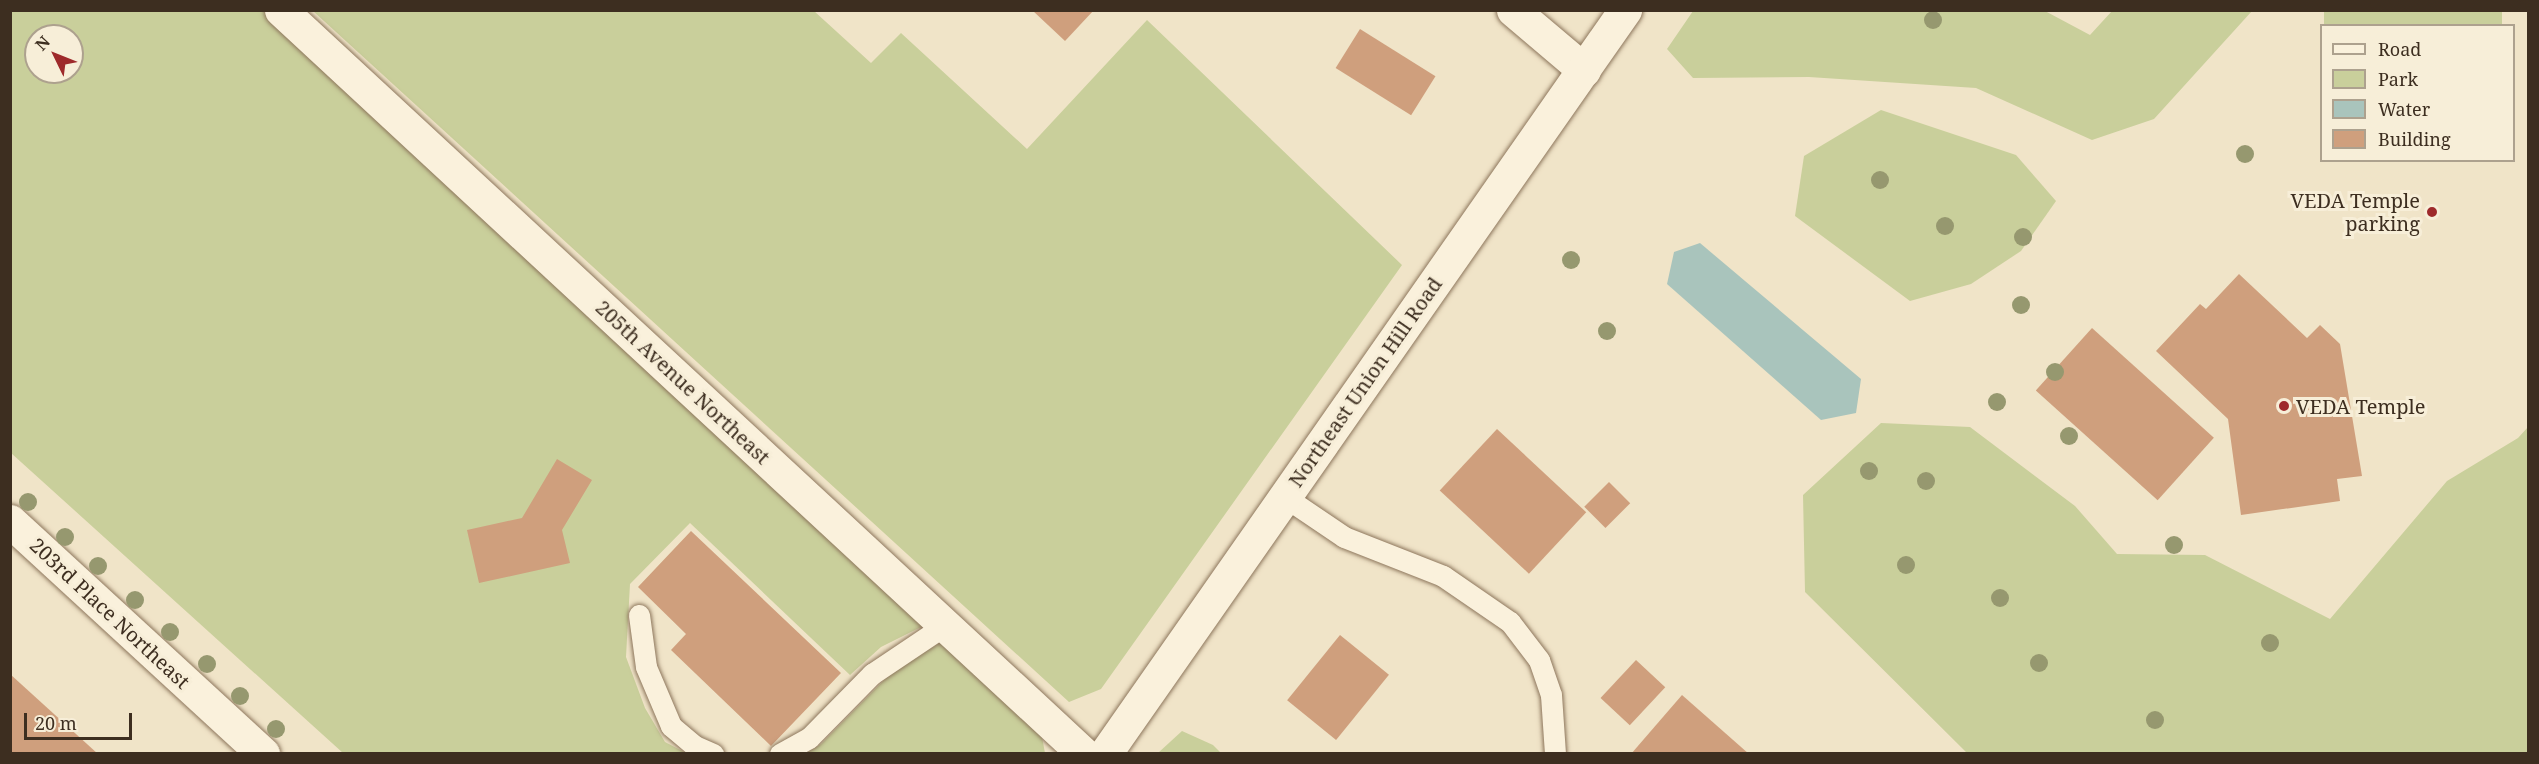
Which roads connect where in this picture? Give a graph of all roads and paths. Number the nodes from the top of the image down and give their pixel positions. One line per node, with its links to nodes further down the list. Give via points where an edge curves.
1 (281, 10): 8 (street, 205th Avenue Northeast)
2 (1513, 10): 4 (street)
3 (1625, 10): 4 (street, Northeast Union Hill Road)
4 (1584, 70): 5 (street, Northeast Union Hill Road)
5 (1285, 497): 13 (street, Northeast Union Hill Road); 14 (lane, via 1344,537 1443,576 1510,622 1539,660 1551,694)
6 (10, 521): 9 (street, 203rd Place Northeast)
7 (639, 615): 10 (lane, via 646,667 671,726 695,746)
8 (945, 625): 11 (lane, via 872,674 818,731); 12 (street, 205th Avenue Northeast)
9 (263, 753)
10 (713, 753)
11 (780, 753)
12 (1084, 753)
13 (1105, 753)
14 (1555, 753)

